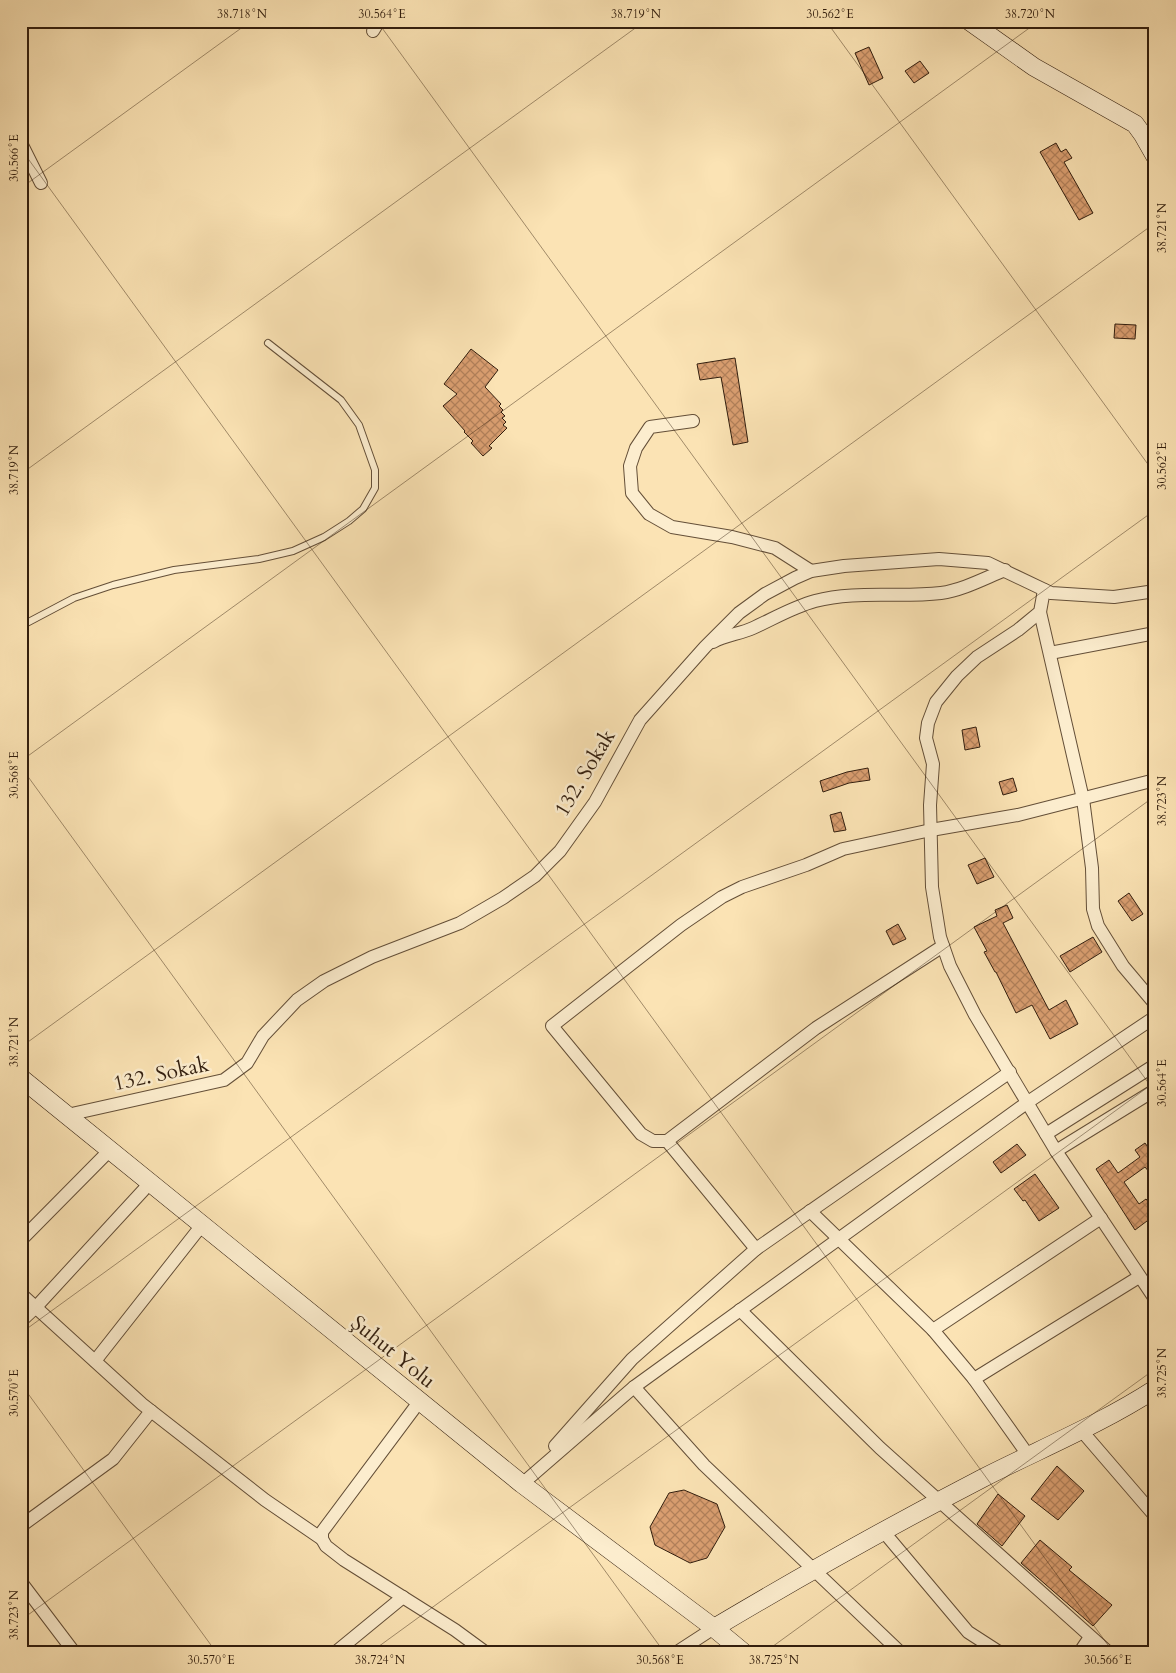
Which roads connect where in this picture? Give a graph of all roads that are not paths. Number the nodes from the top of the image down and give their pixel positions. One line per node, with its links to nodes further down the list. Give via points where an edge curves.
1 (969, 21): 3 (main road, via 1034,67 1134,124)
2 (21, 142): 4 (street)
3 (1155, 156)
4 (41, 184)
5 (268, 343): 12 (lane, via 341,400 359,425 375,470 375,488 363,510 324,537 293,551 259,559 174,570 113,585 74,598)
6 (693, 421): 8 (street, via 650,427 636,448 630,466 632,493 648,514 672,526 775,548)
7 (1005, 570): 8 (street, 132. Sokak, via 988,563 939,558); 9 (street, 132. Sokak); 14 (street, via 943,592 844,596 815,601 751,629 719,638)
8 (811, 571): 14 (street, 132. Sokak, via 765,594 739,613)
9 (1044, 590): 10 (street, 132. Sokak, via 1114,597); 11 (street)
10 (1155, 591)
11 (1040, 612): 15 (street); 18 (street, via 977,657 936,702 926,738 932,764)
12 (21, 626)
13 (1155, 633): 15 (street)
14 (705, 647): 27 (street, 132. Sokak, via 640,720 596,802 560,851 535,876 460,923 372,957 324,981 297,1000 263,1036 247,1063 224,1080)
15 (1050, 653): 17 (street)
16 (1155, 780): 17 (street)
17 (1083, 798): 18 (street, via 1018,815); 20 (street, via 1092,868 1093,909 1098,926 1123,966)
18 (930, 830): 19 (street, via 932,887); 29 (street, via 843,850 722,897 552,1026 641,1134 653,1141)
19 (943, 946): 23 (street, via 975,1015); 29 (street, via 816,1028)
20 (1155, 1004)
21 (1155, 1018): 26 (street)
22 (1155, 1065): 28 (street)
23 (1010, 1072): 26 (street); 33 (street)
24 (21, 1078): 27 (main road, Şuhut Yolu)
25 (1155, 1090): 31 (street)
26 (1028, 1102): 28 (street); 37 (street)
27 (67, 1115): 30 (main road, Şuhut Yolu)
28 (1046, 1134): 31 (street)
29 (667, 1141): 38 (street)
30 (110, 1150): 32 (main road, Şuhut Yolu); 36 (street)
31 (1056, 1151): 34 (street)
32 (150, 1183): 35 (main road, Şuhut Yolu); 42 (street)
33 (810, 1212): 37 (street); 38 (street)
34 (1101, 1218): 39 (street); 45 (street)
35 (202, 1225): 46 (street); 50 (main road, Şuhut Yolu)
36 (22, 1238)
37 (838, 1239): 43 (street); 45 (street)
38 (756, 1249): 54 (street, via 632,1359)
39 (1139, 1277): 41 (street); 47 (street)
40 (21, 1294): 42 (street)
41 (1155, 1299)
42 (36, 1307): 44 (street); 46 (street)
43 (740, 1310): 48 (street); 55 (street, via 880,1448)
44 (21, 1321)
45 (933, 1330): 47 (street)
46 (95, 1361): 51 (street)
47 (974, 1379): 53 (street)
48 (634, 1387): 54 (street); 60 (street, via 704,1465)
49 (1155, 1389): 52 (main road)
50 (420, 1402): 54 (main road, Şuhut Yolu); 59 (street, via 322,1532)
51 (151, 1412): 57 (street, via 112,1459); 59 (street, via 265,1500)
52 (1081, 1430): 53 (main road); 56 (street)
53 (1028, 1455): 55 (main road)
54 (522, 1484): 63 (main road, Şuhut Yolu)
55 (940, 1501): 58 (main road); 64 (street)
56 (1155, 1516)
57 (21, 1526)
58 (882, 1531): 60 (main road); 71 (street, via 968,1632)
59 (322, 1539): 62 (street, via 344,1560)
60 (813, 1569): 63 (main road); 70 (street)
61 (21, 1582): 65 (street)
62 (403, 1597): 66 (street); 67 (street)
63 (714, 1628): 68 (street); 69 (main road, Şuhut Yolu)
64 (1090, 1637): 72 (street); 73 (street)
65 (74, 1652)
66 (336, 1652)
67 (485, 1652)
68 (677, 1652)
69 (743, 1652)
70 (900, 1652)
71 (999, 1652)
72 (1080, 1652)
73 (1108, 1652)

